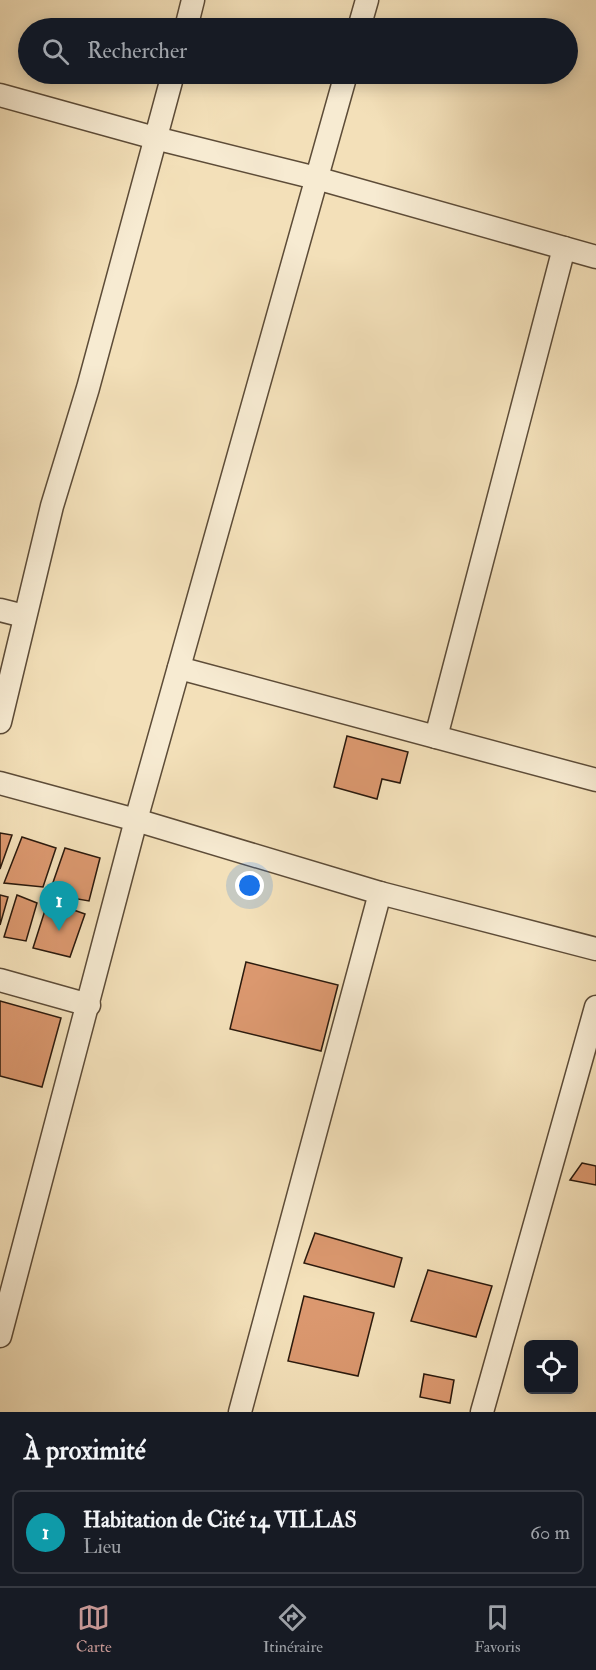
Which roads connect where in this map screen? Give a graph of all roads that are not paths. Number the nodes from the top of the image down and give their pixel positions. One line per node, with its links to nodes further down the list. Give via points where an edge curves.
1 (194, 0): 3 (street)
2 (367, 0): 4 (street)
3 (189, 18)
4 (362, 18)
5 (170, 84): 8 (street)
6 (343, 84): 9 (street)
7 (0, 95): 8 (street)
8 (155, 138): 9 (street); 13 (street)
9 (316, 178): 10 (street); 14 (street)
10 (564, 248): 11 (street); 16 (street)
11 (596, 257)
12 (0, 610): 13 (street)
13 (24, 616): 15 (street)
14 (179, 668): 16 (street); 19 (street)
15 (0, 722)
16 (436, 737): 17 (street)
17 (596, 780)
18 (0, 783): 19 (street)
19 (136, 820): 20 (street); 23 (street)
20 (380, 893): 21 (street); 26 (street)
21 (596, 949)
22 (0, 980): 23 (street)
23 (89, 1005): 25 (street)
24 (596, 1007): 27 (street)
25 (0, 1336)
26 (240, 1412)
27 (482, 1412)

